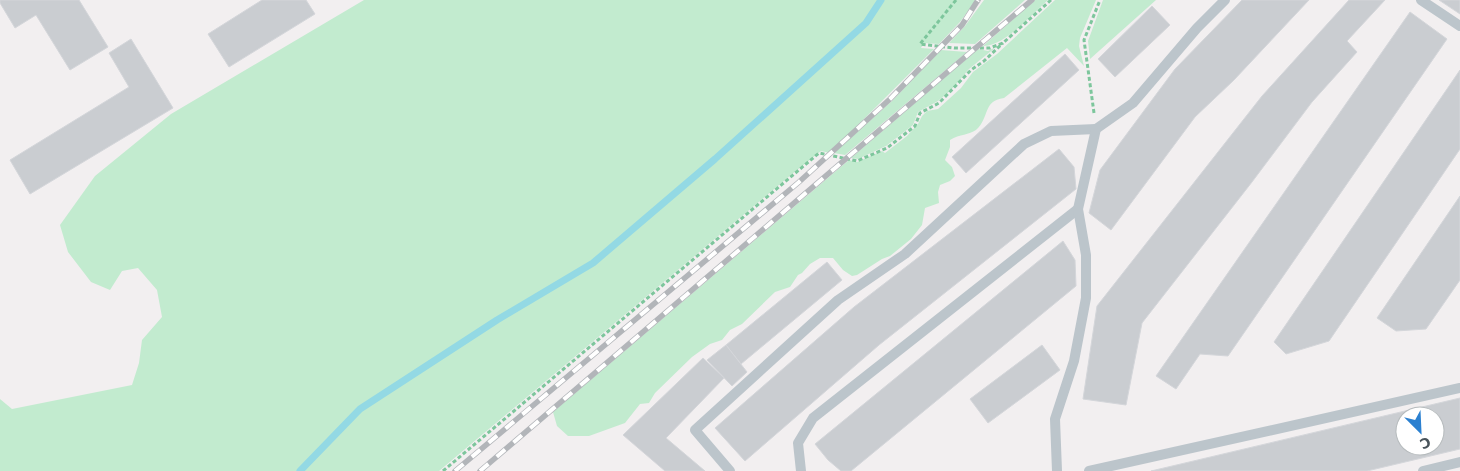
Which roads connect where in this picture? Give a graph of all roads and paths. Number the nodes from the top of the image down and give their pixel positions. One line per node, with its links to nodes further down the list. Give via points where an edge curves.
1 (956, 0): 7 (path, via 920,44 990,48)
2 (1051, 0): 7 (path)
3 (1100, 0): 8 (path, via 1084,40)
4 (1226, 0): 8 (lane, via 1197,28 1133,103)
5 (1421, 0): 6 (lane)
6 (1460, 26)
7 (1002, 43): 12 (path, via 939,103 920,114 914,126 887,148 858,161 819,153)
8 (1096, 129): 9 (lane); 13 (lane, via 1051,131 1024,144 905,254 838,300 695,430)
9 (1078, 208): 14 (lane, via 813,418 798,444); 15 (lane, via 1086,254 1086,298 1074,361 1054,419)
10 (1460, 388): 16 (lane)
11 (1460, 462): 17 (lane)
12 (443, 471)
13 (730, 471)
14 (801, 471)
15 (1057, 471)
16 (1089, 471)
17 (1423, 471)

